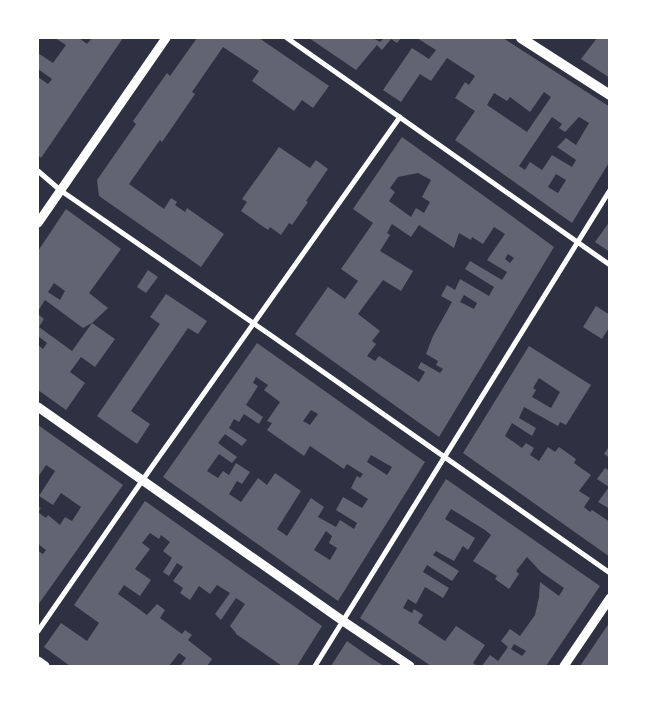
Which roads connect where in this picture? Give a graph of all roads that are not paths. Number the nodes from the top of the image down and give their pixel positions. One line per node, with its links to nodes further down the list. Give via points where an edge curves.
1 (166, 38): 7 (street)
2 (287, 38): 5 (street)
3 (521, 38): 4 (main road)
4 (610, 95)
5 (400, 117): 10 (street); 12 (street)
6 (38, 171): 7 (street)
7 (60, 190): 9 (street); 12 (street)
8 (610, 190): 10 (street)
9 (38, 223)
10 (577, 242): 11 (street); 14 (street)
11 (610, 265)
12 (254, 324): 14 (street); 15 (street)
13 (38, 407): 15 (street)
14 (445, 457): 16 (street); 18 (street)
15 (143, 480): 18 (street); 19 (street)
16 (610, 573)
17 (610, 598): 24 (street)
18 (343, 621): 22 (street); 23 (street)
19 (38, 631)
20 (38, 661): 21 (street)
21 (45, 666)
22 (315, 666)
23 (410, 666)
24 (564, 666)

